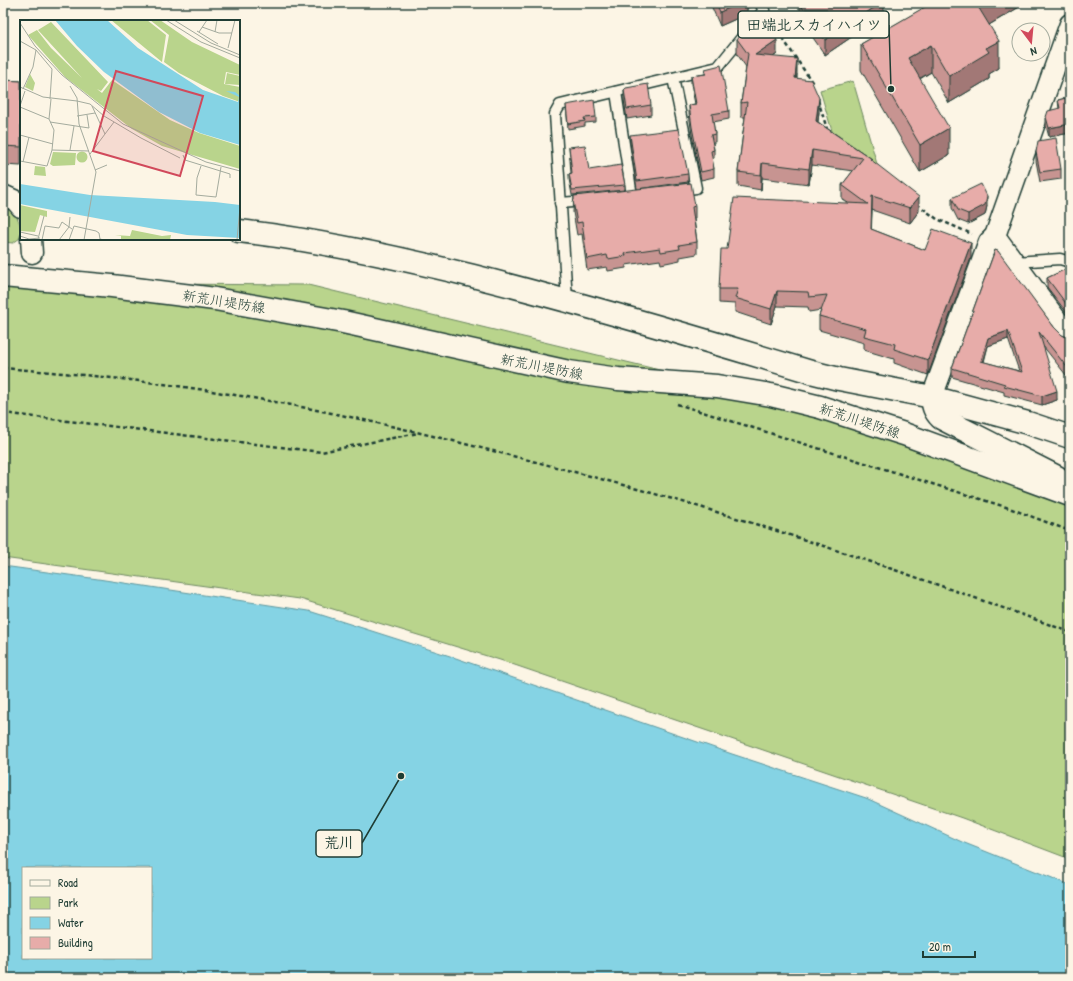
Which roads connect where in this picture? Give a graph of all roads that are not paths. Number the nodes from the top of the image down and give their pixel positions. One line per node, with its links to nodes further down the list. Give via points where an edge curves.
1 (762, 7): 3 (lane, via 718,67)
2 (1070, 24): 12 (street)
3 (673, 78): 4 (lane); 5 (lane, via 696,188)
4 (616, 92): 7 (lane); 9 (lane, via 560,105 555,114)
5 (668, 192)
6 (3, 196): 10 (street, via 16,201)
7 (632, 196)
8 (592, 200): 9 (lane)
9 (560, 203): 16 (lane)
10 (20, 206)
11 (240, 231): 16 (main road, via 398,258)
12 (992, 239): 13 (street); 18 (street)
13 (1015, 262): 14 (lane, via 1060,259); 17 (street)
14 (1070, 262)
15 (3, 276): 21 (main road, 新荒川堤防線, via 157,291 285,311 569,372 618,379 750,390 820,407)
16 (567, 300): 18 (main road, via 839,379)
17 (1070, 335)
18 (932, 397): 19 (main road); 20 (main road, via 933,406 941,418)
19 (1070, 437)
20 (1070, 485)
21 (1070, 494)

